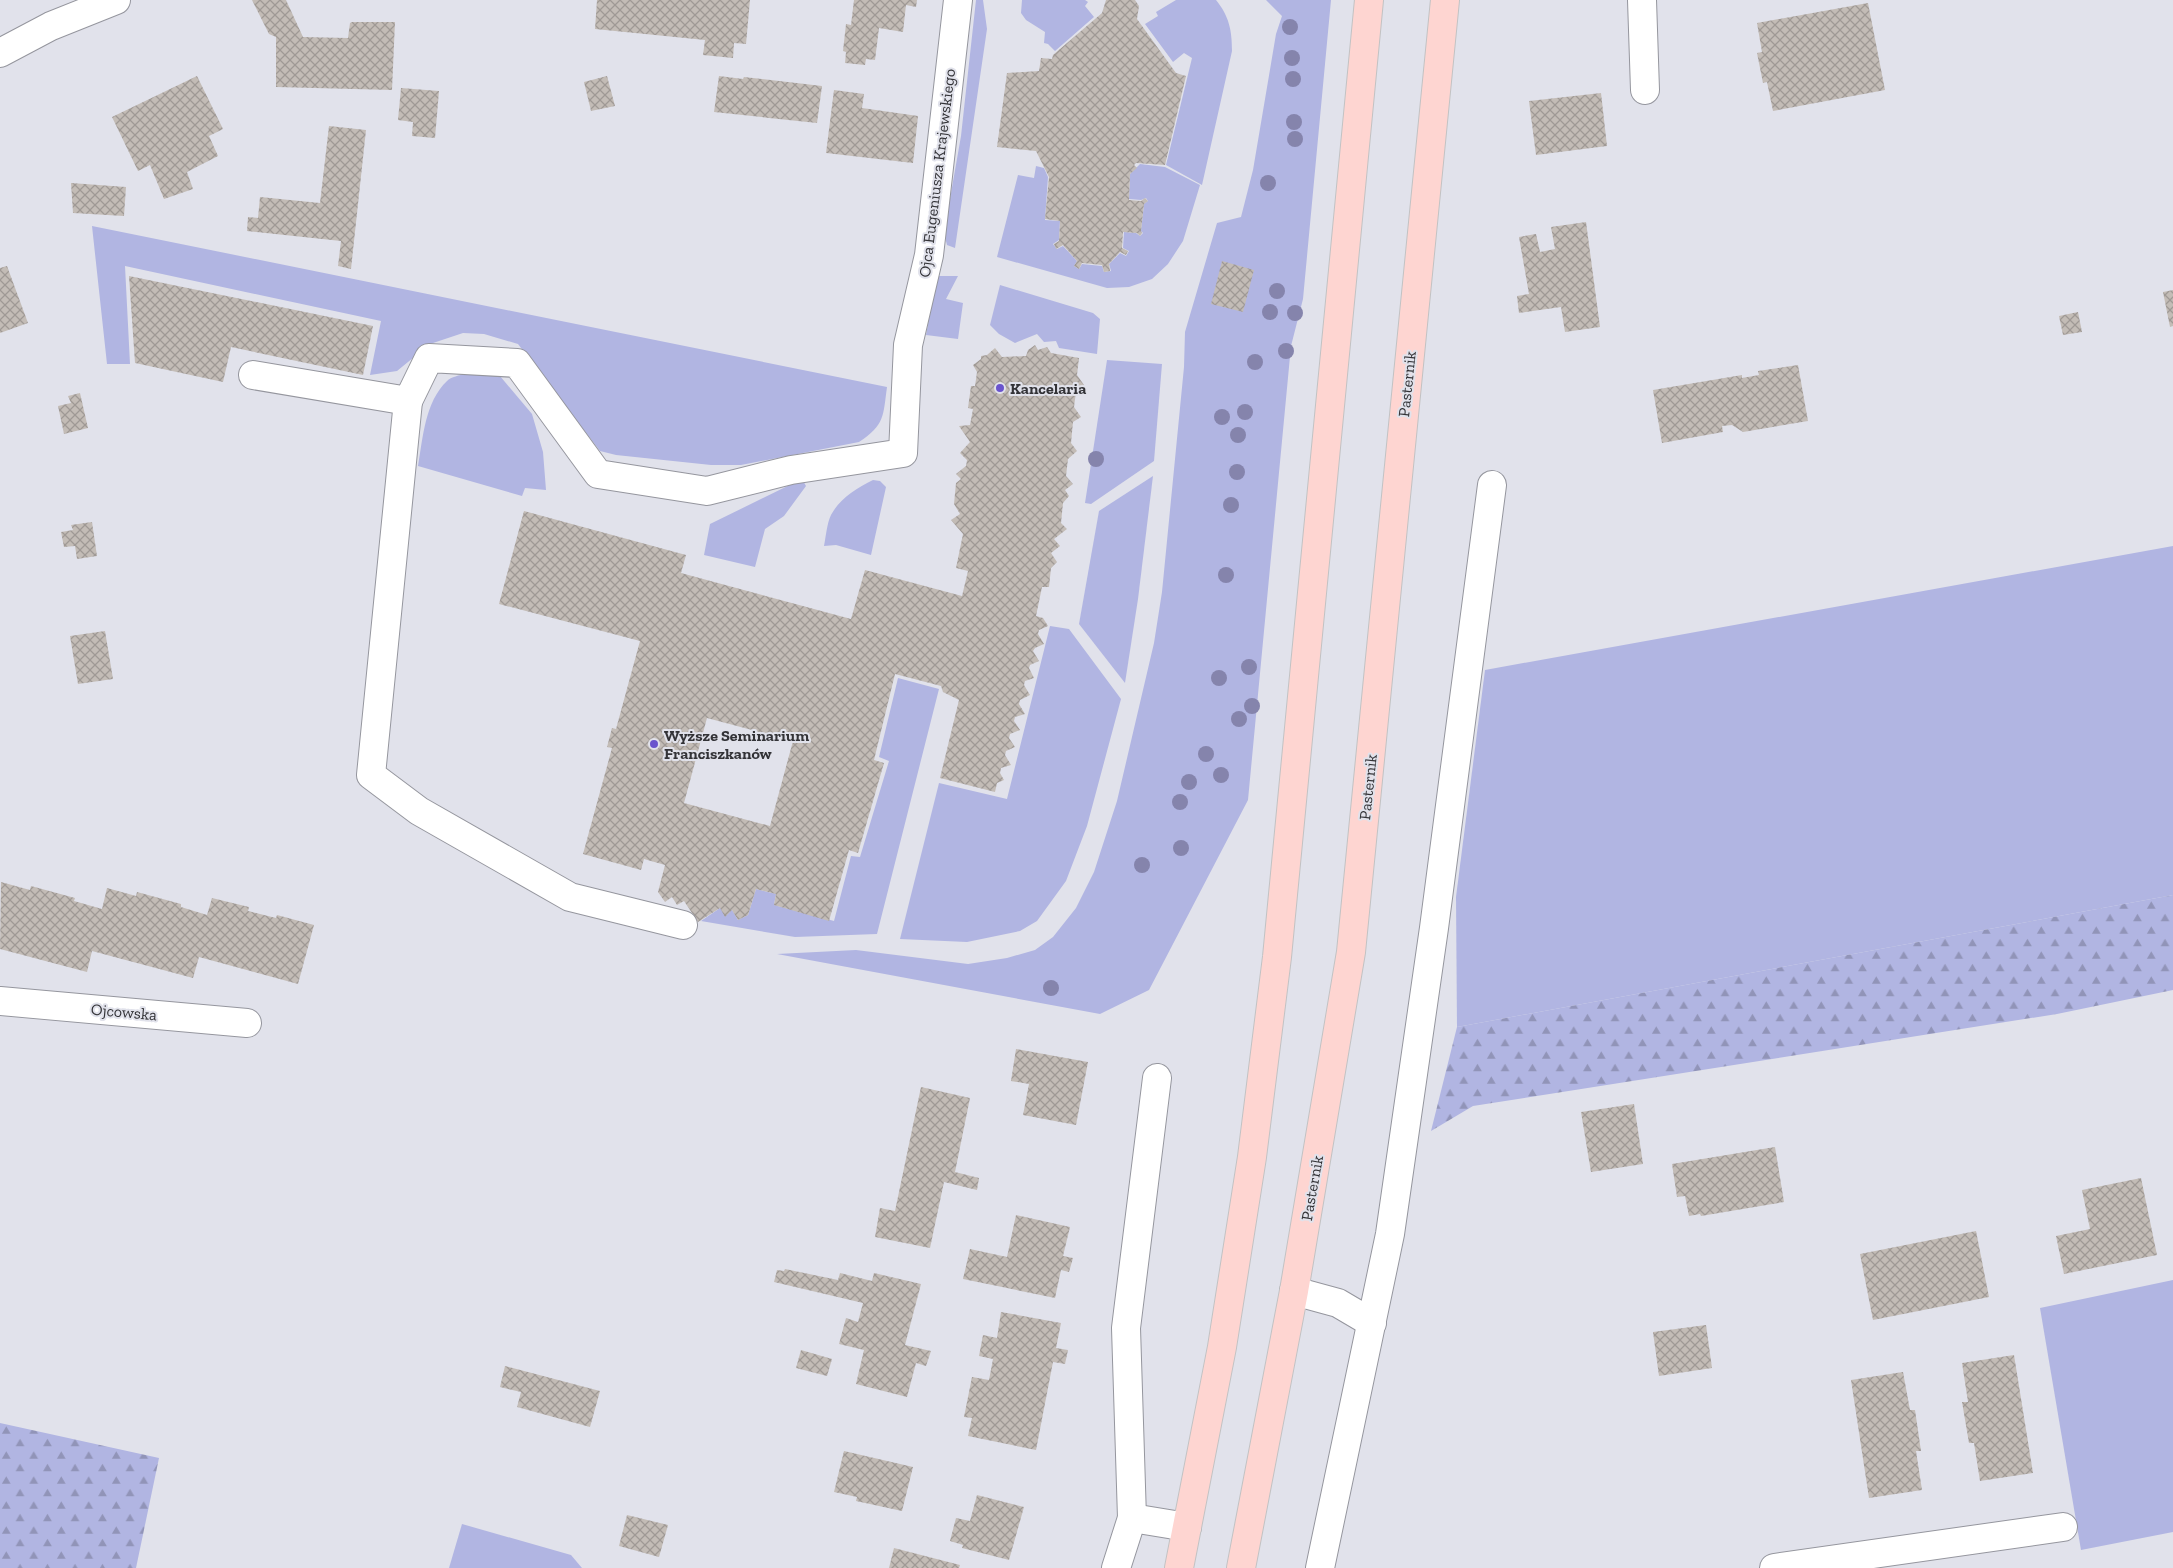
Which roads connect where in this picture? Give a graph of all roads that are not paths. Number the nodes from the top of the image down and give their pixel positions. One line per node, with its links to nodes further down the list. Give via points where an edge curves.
1 (116, 0): 6 (street, via 51,26)
2 (958, 0): 9 (street, Ojca Eugeniusza Krajewskiego, via 929,255 908,345 904,453 791,470 707,491 598,474 517,364 429,358)
3 (1369, 0): 18 (main road, via 1277,958 1252,1157 1224,1337)
4 (1445, 0): 15 (main road, Pasternik, via 1351,952)
5 (1642, 0): 7 (street)
6 (0, 53)
7 (1646, 90)
8 (253, 376): 9 (street)
9 (408, 401): 11 (street, via 371,774 419,810 570,897)
10 (1492, 485): 16 (street, via 1396,1194)
11 (683, 925)
12 (0, 1001): 13 (street, Ojcowska)
13 (247, 1023)
14 (1157, 1078): 17 (street, via 1126,1328)
15 (1294, 1292): 16 (street, via 1338,1303); 22 (main road, Pasternik)
16 (1372, 1323): 23 (street)
17 (1132, 1518): 18 (street); 20 (street)
18 (1187, 1527): 21 (main road)
19 (2063, 1527): 24 (street)
20 (1116, 1568)
21 (1179, 1568)
22 (1241, 1568)
23 (1320, 1568)
24 (1774, 1568)

